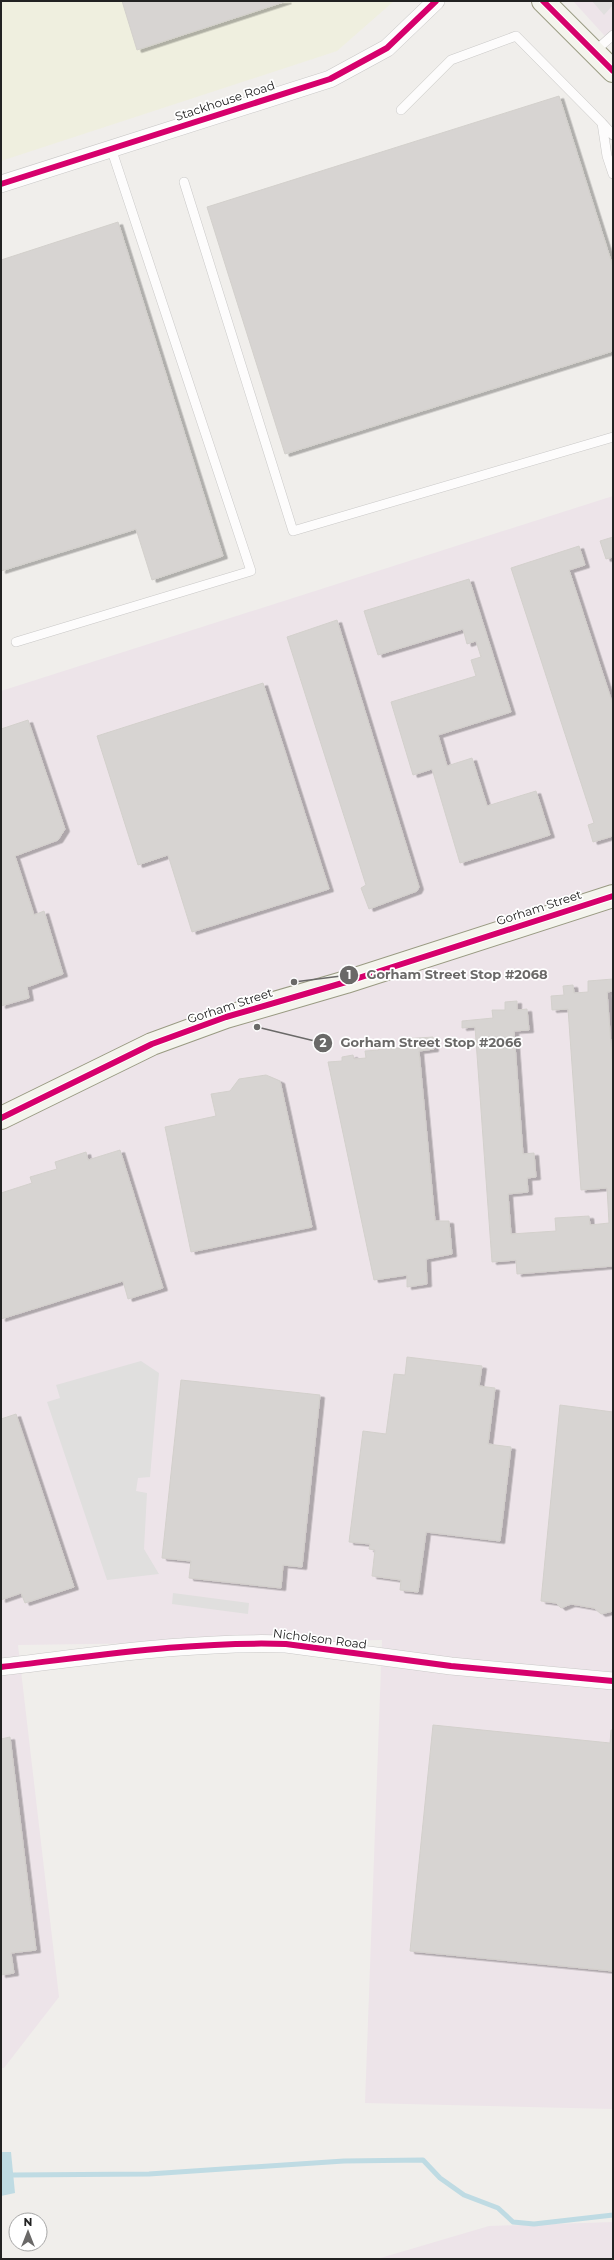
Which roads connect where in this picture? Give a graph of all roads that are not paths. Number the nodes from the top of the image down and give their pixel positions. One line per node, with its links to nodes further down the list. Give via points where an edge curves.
1 (436, 1): 9 (street, Stackhouse Road, via 387,48 330,79)
2 (543, 1): 4 (street)
3 (613, 34): 4 (lane)
4 (594, 52): 5 (street)
5 (613, 71)
6 (401, 110): 7 (lane, via 451,60 516,36)
7 (602, 123): 8 (lane); 10 (lane, via 607,156)
8 (613, 135)
9 (111, 148): 12 (street, Stackhouse Road); 14 (lane, via 251,571)
10 (613, 174)
11 (184, 182): 13 (lane, via 293,531)
12 (1, 184)
13 (613, 437)
14 (16, 642)
15 (613, 896): 16 (street, Gorham Street, via 346,982 226,1016 152,1044)
16 (1, 1118)
17 (1, 1666): 18 (street, Nicholson Road, via 160,1648 265,1643 451,1666)
18 (613, 1681)

